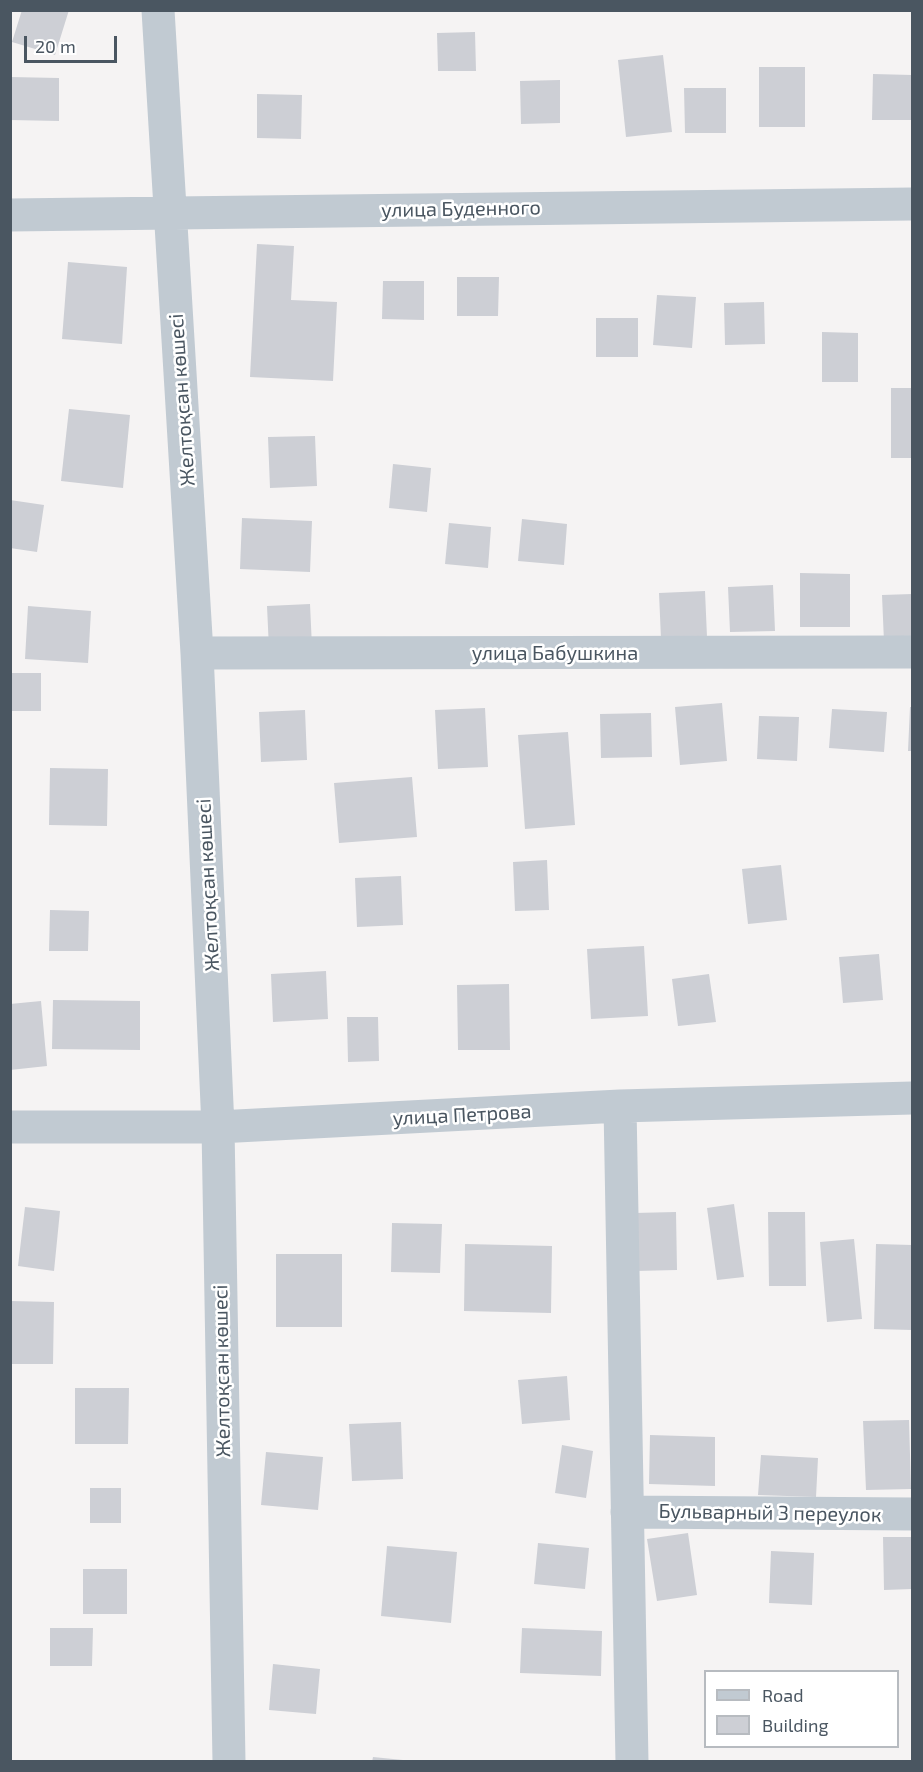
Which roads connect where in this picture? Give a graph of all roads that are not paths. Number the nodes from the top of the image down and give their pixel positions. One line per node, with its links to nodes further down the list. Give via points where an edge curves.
1 (158, 10): 3 (street, Желтоқсан көшесі)
2 (912, 204): 3 (street, улица Буденного)
3 (170, 213): 4 (street, улица Буденного); 6 (street, Желтоқсан көшесі)
4 (10, 215)
5 (912, 652): 6 (street, улица Бабушкина)
6 (197, 653): 10 (street, Желтоқсан көшесі)
7 (912, 1098): 8 (street, улица Петрова)
8 (620, 1106): 10 (street, улица Петрова); 11 (street)
9 (10, 1127): 10 (street, улица Петрова)
10 (218, 1127): 13 (street, Желтоқсан көшесі)
11 (627, 1512): 12 (street, Бульварный 3 переулок); 14 (street)
12 (912, 1514)
13 (229, 1761)
14 (632, 1761)

